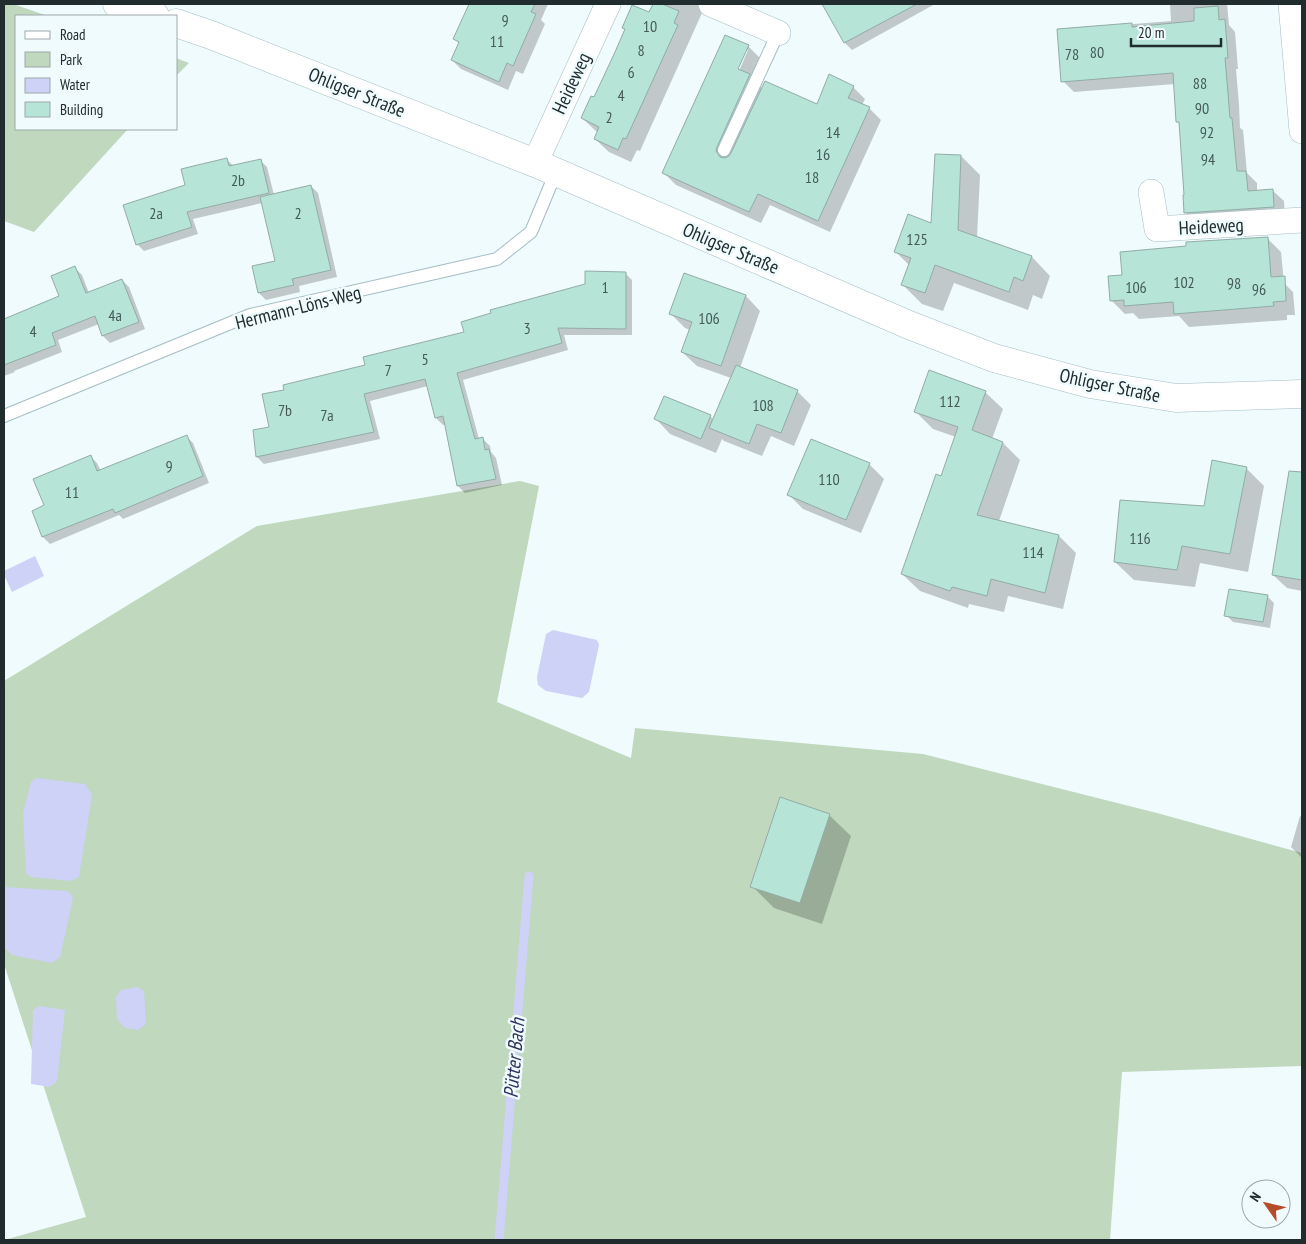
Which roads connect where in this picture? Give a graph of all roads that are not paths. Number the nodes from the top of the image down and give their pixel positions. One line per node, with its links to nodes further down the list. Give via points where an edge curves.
1 (117, 4): 5 (main road)
2 (608, 4): 10 (street, Heideweg)
3 (712, 4): 7 (street)
4 (1291, 4): 8 (street)
5 (152, 15)
6 (178, 24): 10 (main road, Ohligser Straße)
7 (778, 33): 9 (lane)
8 (1302, 131)
9 (724, 150)
10 (546, 168): 13 (main road, Ohligser Straße, via 909,325 994,358 1090,384 1176,398); 14 (lane, Hermann-Löns-Weg, via 531,232 497,260 250,315)
11 (1151, 192): 12 (street, Heideweg, via 1157,229)
12 (1302, 220)
13 (1302, 394)
14 (4, 416)

